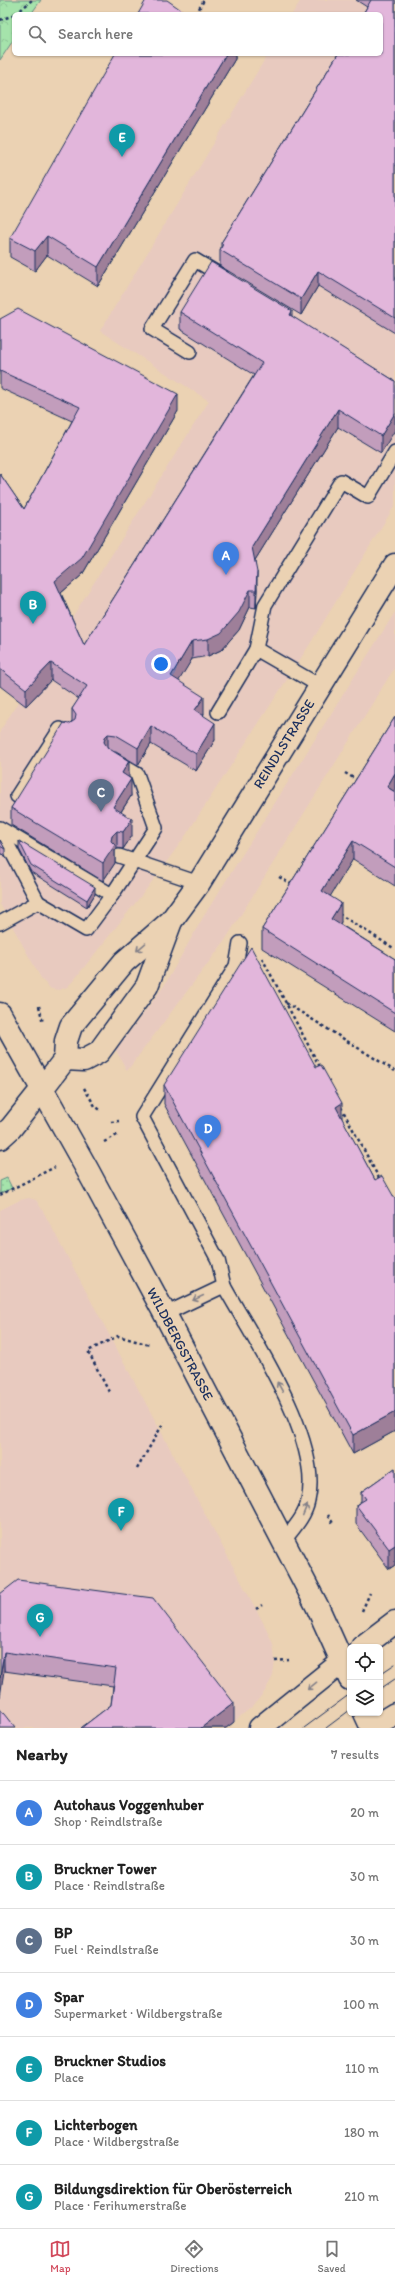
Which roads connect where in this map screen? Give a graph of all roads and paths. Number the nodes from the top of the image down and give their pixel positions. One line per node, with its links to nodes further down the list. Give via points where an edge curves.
1 (32, 0): 3 (path)
2 (204, 0): 4 (path)
3 (18, 12)
4 (197, 12)
5 (12, 16): 6 (path)
6 (0, 20)
7 (235, 284): 8 (lane, via 195,260 152,329)
8 (190, 352)
9 (395, 452): 11 (lane, via 368,497 341,481 265,605)
10 (395, 565): 12 (street, REINDLSTRASSE)
11 (256, 649): 12 (lane); 13 (lane)
12 (320, 686): 23 (street, REINDLSTRASSE)
13 (218, 712)
14 (64, 731): 18 (lane)
15 (112, 759): 21 (lane, via 136,774 156,828)
16 (345, 773): 17 (path)
17 (364, 784)
18 (17, 796)
19 (0, 829): 25 (lane); 26 (lane)
20 (119, 856): 21 (lane)
21 (135, 861): 23 (lane); 25 (lane)
22 (280, 877): 24 (path)
23 (199, 882): 28 (street, REINDLSTRASSE)
24 (300, 890)
25 (112, 896): 26 (lane, via 86,930)
26 (38, 902): 29 (lane)
27 (334, 911): 31 (path)
28 (171, 921): 36 (street, REINDLSTRASSE, one-way to 36, via 124,962 71,1026 66,1041); 36 (street, REINDLSTRASSE, via 147,986 98,1052 84,1060)
29 (0, 923)
30 (240, 944): 32 (path, via 262,957); 47 (lane, via 236,966 142,1117 218,1260)
31 (395, 949)
32 (286, 1003): 37 (path); 38 (path)
33 (39, 1006): 35 (path)
34 (0, 1014): 39 (street, WILDBERGSTRASSE)
35 (41, 1019)
36 (65, 1059): 39 (street)
37 (395, 1071)
38 (322, 1072)
39 (42, 1089): 43 (street); 48 (street, WILDBERGSTRASSE)
40 (95, 1106): 42 (path)
41 (340, 1106): 45 (path)
42 (102, 1111)
43 (0, 1138)
44 (33, 1178): 46 (path)
45 (380, 1181)
46 (0, 1195)
47 (224, 1286): 48 (lane, one-way to 48); 53 (lane, one-way to 47, via 302,1516 308,1501 310,1481 305,1445 293,1412)
48 (164, 1314): 53 (street, WILDBERGSTRASSE)
49 (118, 1336): 50 (path, via 88,1350)
50 (109, 1392)
51 (164, 1422): 52 (path)
52 (137, 1469)
53 (283, 1542): 60 (street, WILDBERGSTRASSE)
54 (262, 1605): 55 (path)
55 (256, 1609)
56 (395, 1622): 57 (street)
57 (366, 1644)
58 (289, 1660): 59 (path)
59 (275, 1661)
60 (347, 1666): 63 (street, one-way to 63)
61 (395, 1714): 64 (street)
62 (366, 1716): 64 (street)
63 (260, 1728)
64 (372, 1728)

